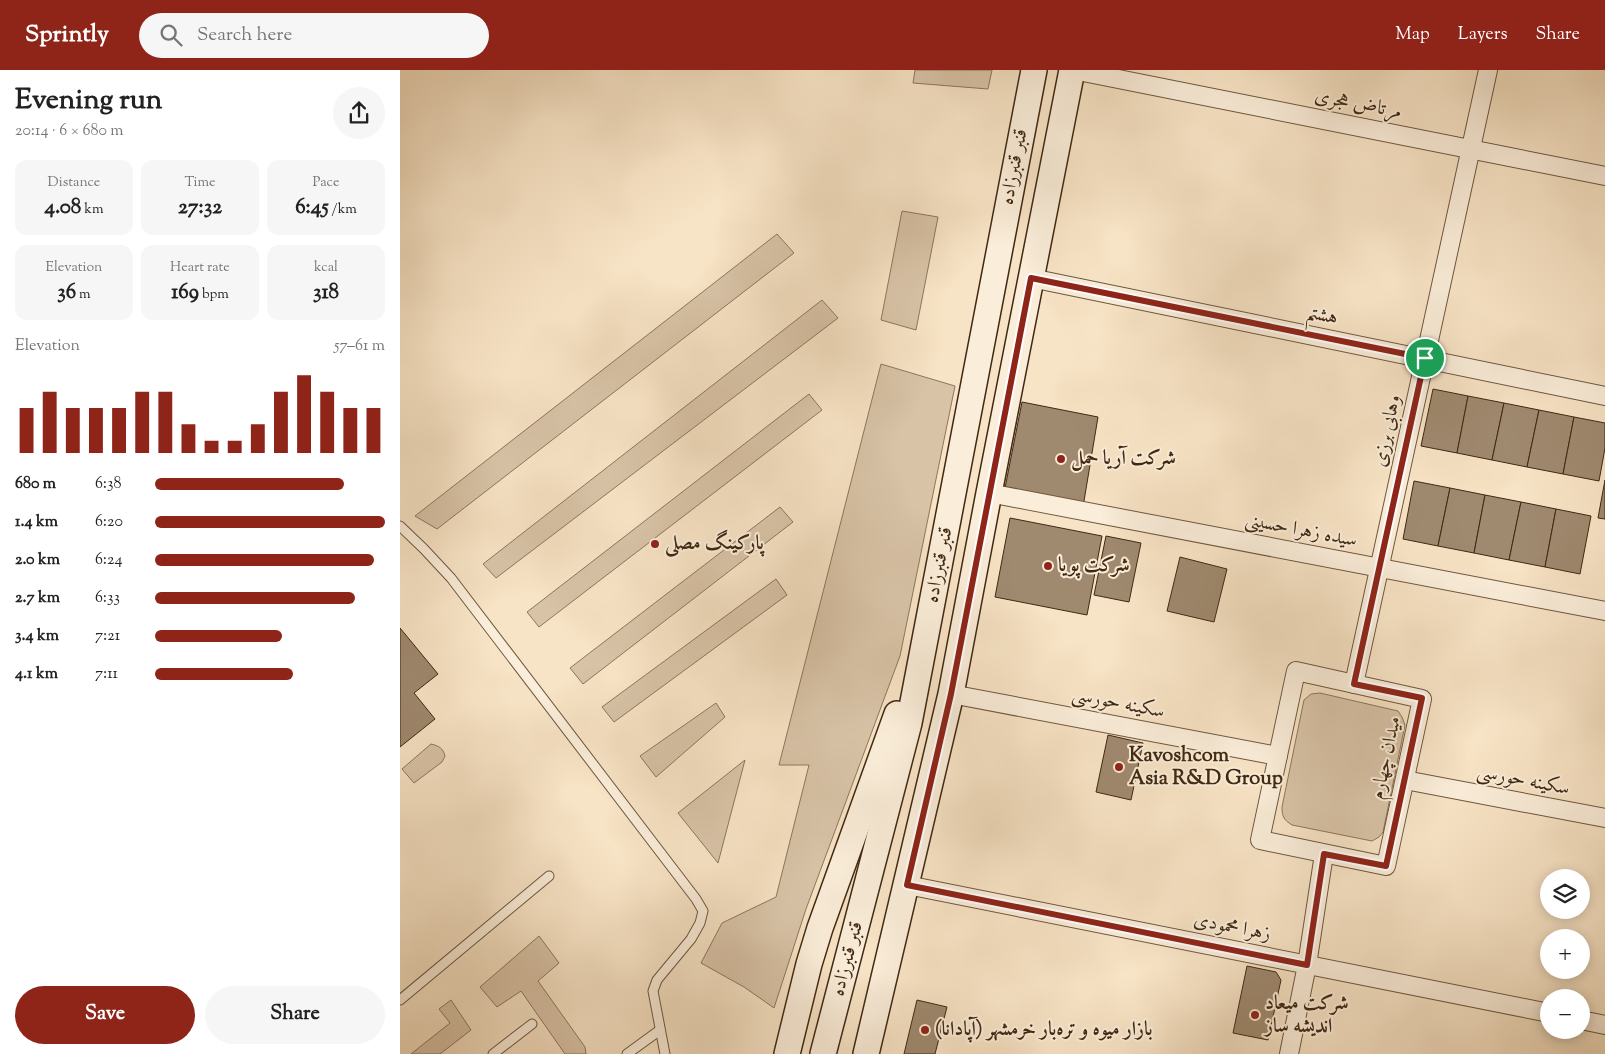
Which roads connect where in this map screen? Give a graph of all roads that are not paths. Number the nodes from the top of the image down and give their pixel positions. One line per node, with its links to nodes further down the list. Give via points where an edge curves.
1 (1034, 70): 13 (main road, قنبر قنبرزاده)
2 (1072, 70): 4 (street, مرتاض هجری); 6 (main road, قنبر قنبرزاده)
3 (1488, 70): 4 (street, وهابی برزی)
4 (1471, 149): 5 (street, مرتاض هجری); 7 (street, وهابی برزی)
5 (1605, 176)
6 (1031, 278): 7 (street, هشتم); 9 (main road, قنبر قنبرزاده)
7 (1425, 358): 8 (street, هشتم); 11 (street, وهابی برزی)
8 (1605, 396)
9 (989, 493): 11 (street, سیده زهرا حسینی); 15 (main road, قنبر قنبرزاده)
10 (400, 526): 28 (lane, via 451,578 703,911 691,939 656,980 653,991)
11 (1380, 568): 12 (street, سیده زهرا حسینی); 14 (street, وهابی برزی)
12 (1605, 611)
13 (929, 625): 32 (main road, via 820,928); 33 (main road, قنبر قنبرزاده, via 909,723)
14 (1354, 684): 16 (street, میدان چهارم, via 1296,672); 17 (street, میدان چهارم, via 1422,698)
15 (951, 694): 16 (street, سکینه حورسی); 21 (main road, قنبر قنبرزاده)
16 (1278, 756): 19 (street, میدان چهارم, via 1260,840)
17 (1404, 780): 18 (street, سکینه حورسی); 19 (street, میدان چهارم, via 1386,866)
18 (1605, 818)
19 (1324, 854): 22 (street)
20 (550, 876): 23 (lane)
21 (907, 885): 22 (street, زهرا محمودی); 34 (main road, قنبر قنبرزاده)
22 (1307, 965): 24 (street, زهرا محمودی); 35 (street)
23 (400, 1000)
24 (1540, 1012)
25 (1590, 1022): 27 (street)
26 (532, 1024): 29 (lane)
27 (1605, 1025)
28 (660, 1030): 30 (lane); 31 (lane)
29 (493, 1054)
30 (627, 1054)
31 (665, 1054)
32 (787, 1054)
33 (823, 1054)
34 (866, 1054)
35 (1289, 1054)

